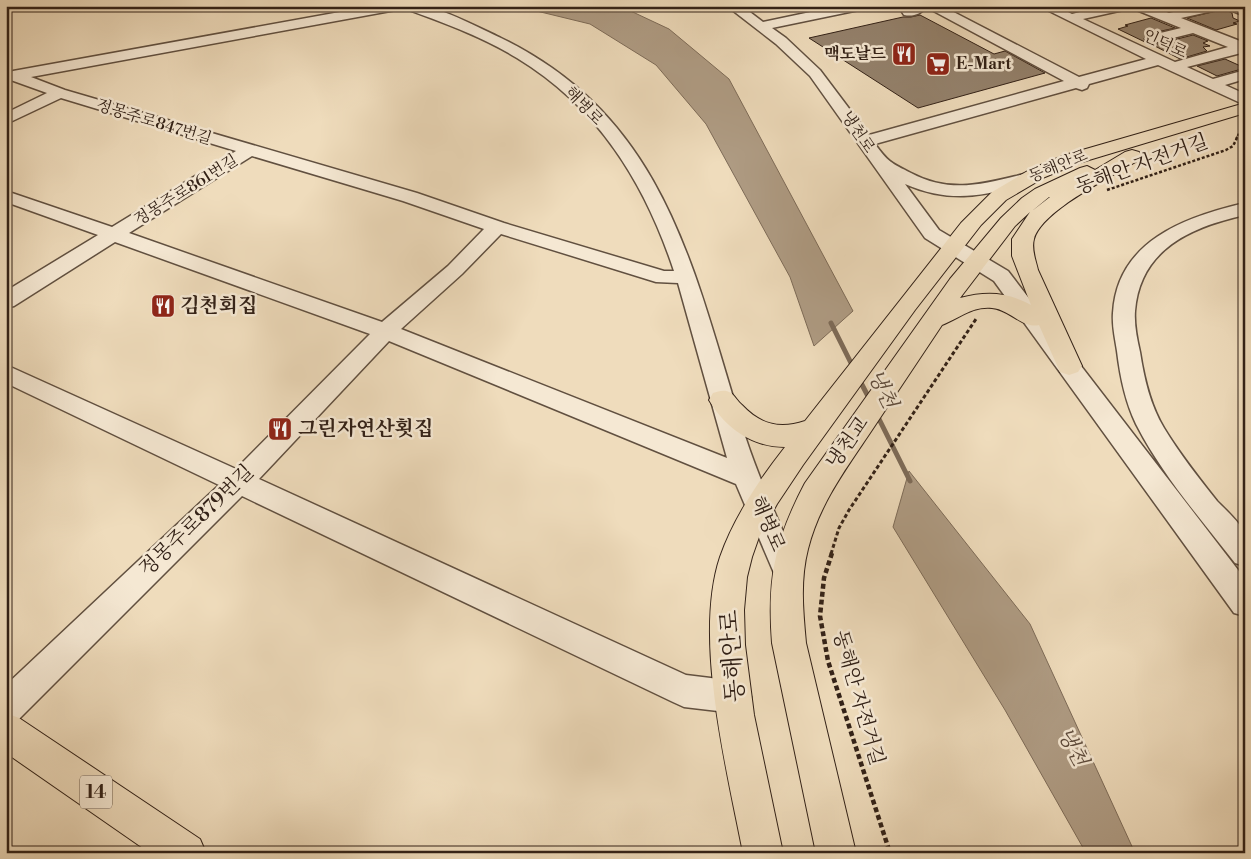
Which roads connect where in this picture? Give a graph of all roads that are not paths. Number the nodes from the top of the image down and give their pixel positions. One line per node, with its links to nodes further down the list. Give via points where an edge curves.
1 (396, 6): 23 (street)
2 (412, 6): 45 (street, 해병로, via 510,48 581,100 618,142 645,182)
3 (733, 6): 15 (street, 냉천로)
4 (838, 6): 15 (street)
5 (932, 6): 24 (street)
6 (1045, 6): 14 (street, 인덕로)
7 (1123, 6): 14 (street)
8 (1139, 6): 13 (street)
9 (1217, 6): 13 (street)
10 (1229, 6): 12 (street)
11 (864, 9): 15 (street); 16 (street)
12 (1245, 12)
13 (1170, 17): 17 (street)
14 (1070, 18): 20 (street, 인덕로)
15 (760, 25): 34 (street, 냉천로, via 815,73)
16 (815, 26)
17 (1196, 28): 18 (street); 19 (street)
18 (1153, 39)
19 (1243, 47): 21 (street)
20 (1158, 60): 21 (street, 인덕로); 24 (street)
21 (1172, 67): 25 (street, 인덕로)
22 (1245, 74): 25 (street)
23 (9, 77): 26 (street, 정몽주로847번길)
24 (1077, 82): 27 (street); 32 (street)
25 (1212, 84): 28 (street, 인덕로)
26 (60, 93): 31 (street); 35 (street, 정몽주로847번길)
27 (1095, 93)
28 (1245, 100)
29 (1245, 108): 38 (main road, 동해안로, via 1107,147)
30 (925, 110): 32 (street)
31 (6, 119)
32 (941, 119): 34 (street)
33 (1245, 123): 36 (main road, 동해안로)
34 (864, 142): 37 (street, 냉천로)
35 (249, 150): 41 (street, 정몽주로861번길, via 380,188); 42 (street, 정몽주로861번길)
36 (1132, 156): 44 (main road, 동해안로, via 1073,178 1029,202); 51 (main road, via 1048,207 1032,223 1023,239 1027,270)
37 (878, 162): 38 (street, via 914,182 943,192 970,193); 43 (street, 냉천로, via 932,234)
38 (1024, 179): 43 (main road, 동해안로, via 985,207)
39 (6, 196): 42 (street)
40 (1245, 209): 59 (street, via 1200,221 1158,244 1131,280 1124,311 1132,377 1153,432 1176,467)
41 (497, 227): 45 (street, via 663,277); 50 (street, 정몽주로879번길, via 455,270)
42 (113, 236): 47 (street, 정몽주로861번길); 50 (street)
43 (952, 248): 44 (street, 냉천로); 46 (main road, 동해안로)
44 (977, 260): 48 (street, 냉천로, via 1001,276); 49 (main road, 동해안로)
45 (686, 277): 53 (street, 해병로)
46 (915, 295): 54 (main road, 냉천교)
47 (6, 301)
48 (1034, 318): 49 (main road, via 1004,302 986,300 961,306); 51 (street, 냉천로)
49 (932, 321): 60 (main road, 냉천교, via 815,491 790,552)
50 (385, 331): 56 (street, 해병로); 57 (street, 정몽주로879번길, via 268,454)
51 (1069, 366): 61 (street, 냉천로)
52 (6, 373): 57 (street)
53 (722, 400): 54 (main road, via 744,424 768,435 787,437); 56 (street, 해병로)
54 (814, 428): 55 (main road, 냉천교)
55 (783, 469): 58 (main road, 동해안로)
56 (748, 478): 58 (street, 해병로)
57 (238, 481): 62 (street, via 684,691); 63 (street, 정몽주로879번길)
58 (759, 509): 60 (street, 해병로); 62 (main road, 동해안로, via 732,573 728,632)
59 (1245, 554)
60 (787, 571): 67 (main road, via 785,590 789,642)
61 (1245, 603)
62 (735, 697): 66 (main road, 동해안로)
63 (6, 708)
64 (6, 731): 65 (main road, 14)
65 (186, 853)
66 (763, 853)
67 (836, 853)

